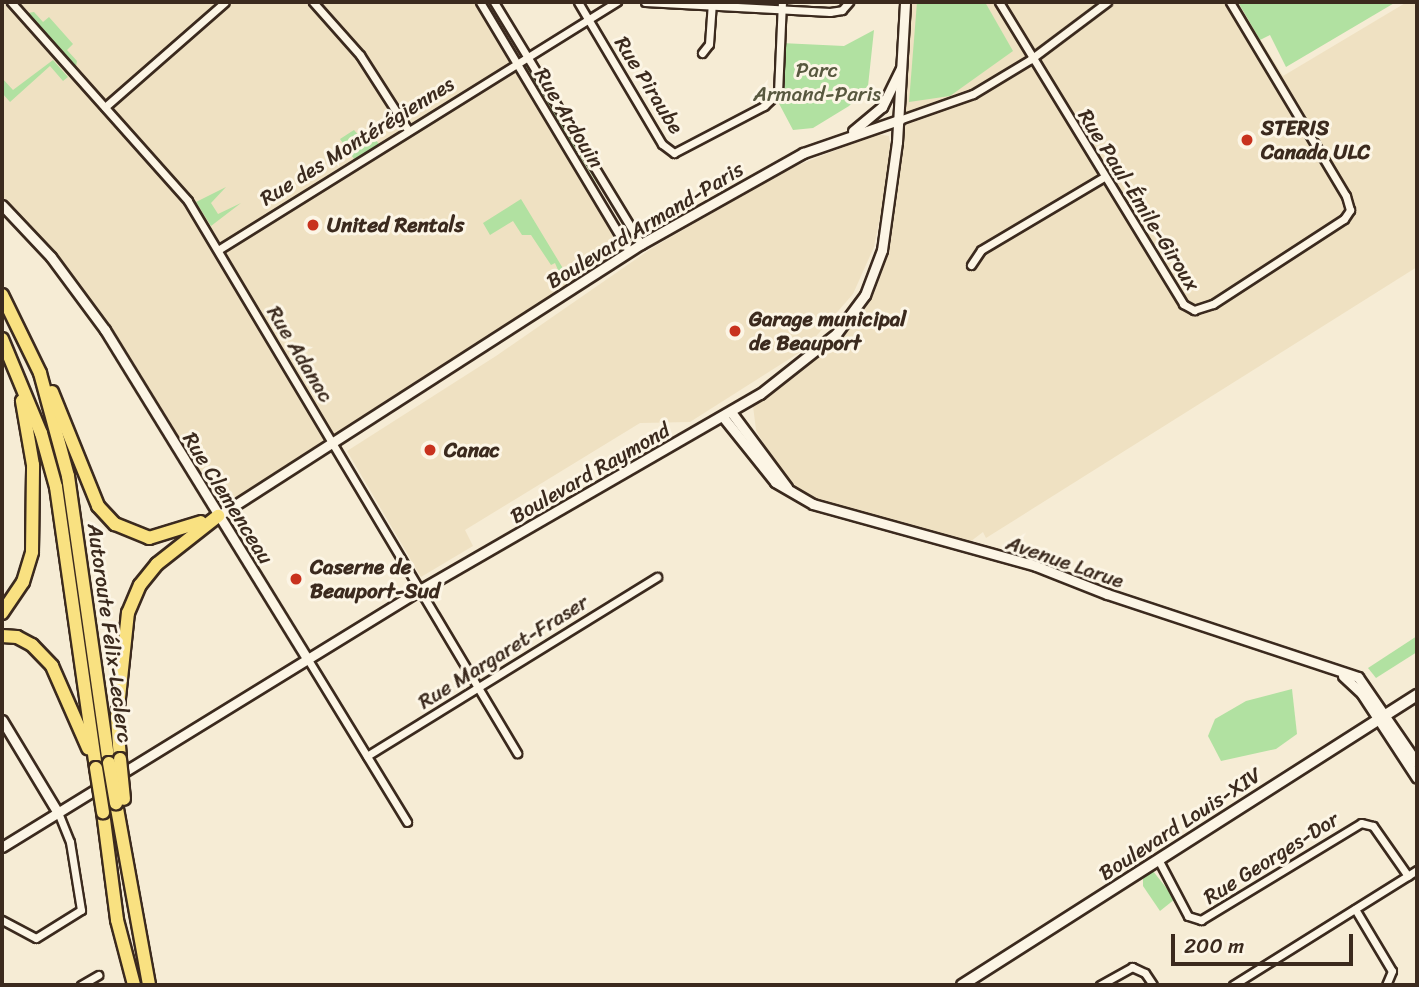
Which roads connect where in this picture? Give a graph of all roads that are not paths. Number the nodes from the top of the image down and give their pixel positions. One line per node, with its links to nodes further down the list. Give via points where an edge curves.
1 (12, 2): 22 (street, Rue Adanac)
2 (225, 2): 22 (street)
3 (313, 2): 24 (street, via 360,55)
4 (480, 2): 20 (street, Rue Ardouin)
5 (494, 2): 18 (street, Rue Ardouin)
6 (578, 2): 16 (street, Rue Piraube)
7 (617, 2): 16 (street, Rue des Montérégiennes)
8 (645, 2): 14 (street)
9 (849, 2): 15 (street, via 836,11)
10 (905, 2): 21 (street, Boulevard Raymond)
11 (999, 2): 19 (street, Rue Paul-Émile-Giroux)
12 (1107, 2): 19 (street, Boulevard Armand-Paris)
13 (1230, 2): 26 (street, Rue Paul-Émile-Giroux, via 1346,197 1350,210 1344,219 1213,304 1194,310 1183,304)
14 (712, 4): 15 (street); 17 (street, via 709,44)
15 (782, 5): 16 (street, Rue Piraube, via 778,93 708,138 674,153 662,144)
16 (587, 18): 18 (street, Rue des Montérégiennes)
17 (702, 53)
18 (527, 56): 20 (street, Rue des Montérégiennes); 28 (street, Rue Ardouin)
19 (1031, 59): 23 (street, Boulevard Armand-Paris, via 952,105); 26 (street, Rue Paul-Émile-Giroux)
20 (516, 62): 24 (street, Rue des Montérégiennes); 30 (street, Rue Ardouin)
21 (903, 64): 23 (street, Boulevard Raymond); 25 (street, via 882,107)
22 (105, 107): 29 (street, Rue Adanac, via 188,201)
23 (899, 120): 25 (street, Boulevard Armand-Paris); 36 (street, Boulevard Raymond, via 888,217 865,295 836,334 805,361)
24 (408, 130): 29 (street, Rue des Montérégiennes)
25 (847, 136): 28 (street, Boulevard Armand-Paris, via 788,161)
26 (1104, 177): 31 (street, via 981,250)
27 (2, 205): 38 (street, Rue Clemenceau, via 51,257 105,330)
28 (641, 244): 30 (street, Boulevard Armand-Paris)
29 (218, 250): 37 (street, Rue Adanac)
30 (629, 251): 37 (street, Boulevard Armand-Paris)
31 (971, 265)
32 (2, 295): 35 (highway, Autoroute Félix-Leclerc)
33 (2, 339): 34 (highway, Autoroute Félix-Leclerc)
34 (18, 373): 41 (highway, via 33,465 32,552 23,582); 52 (highway, Autoroute Félix-Leclerc, via 56,487)
35 (40, 373): 38 (highway, via 57,398 98,506 115,524 149,538); 50 (highway, Autoroute Félix-Leclerc, via 68,475)
36 (727, 415): 40 (street, Boulevard Raymond); 46 (street, Avenue Larue, via 775,482 813,504 1036,566 1333,668 1353,683)
37 (332, 441): 38 (street, Boulevard Armand-Paris); 40 (street, Rue Adanac)
38 (218, 516): 43 (street, Rue Clemenceau); 50 (highway, via 157,564 140,585 128,613)
39 (657, 577): 44 (street, Rue Margaret-Fraser)
40 (420, 590): 43 (street, Boulevard Raymond); 44 (street, Rue Adanac)
41 (2, 613)
42 (2, 636): 52 (highway, via 32,645 52,666)
43 (307, 658): 49 (street, Rue Clemenceau); 54 (street, Boulevard Raymond)
44 (478, 688): 48 (street, Rue Adanac); 49 (street, Rue Margaret-Fraser)
45 (1417, 695): 46 (main road, Boulevard Louis-XIV)
46 (1382, 717): 51 (street, Avenue Larue); 53 (street, Avenue Larue); 57 (main road, Boulevard Louis-XIV)
47 (2, 720): 54 (street)
48 (517, 753)
49 (367, 756): 55 (street, Rue Clemenceau)
50 (115, 761): 65 (highway, Autoroute Félix-Leclerc, bridge, via 128,877)
51 (1417, 763)
52 (96, 768): 64 (highway, Autoroute Félix-Leclerc, bridge, via 117,920)
53 (1417, 778)
54 (58, 813): 56 (street, Boulevard Raymond); 61 (street, via 70,842 82,903 77,915 36,938)
55 (407, 822)
56 (2, 848)
57 (1159, 861): 59 (street, Rue Georges-Dor, via 1188,916 1201,920 1361,823 1373,826); 66 (main road, Boulevard Louis-XIV)
58 (1417, 870): 59 (street)
59 (1408, 876): 60 (street)
60 (1355, 909): 69 (street); 70 (street, via 1392,971)
61 (2, 920)
62 (98, 975): 63 (street)
63 (81, 985)
64 (135, 985)
65 (149, 985)
66 (962, 985)
67 (1100, 985): 68 (street, via 1132,967 1145,973)
68 (1153, 985)
69 (1233, 985)
70 (1386, 985)

